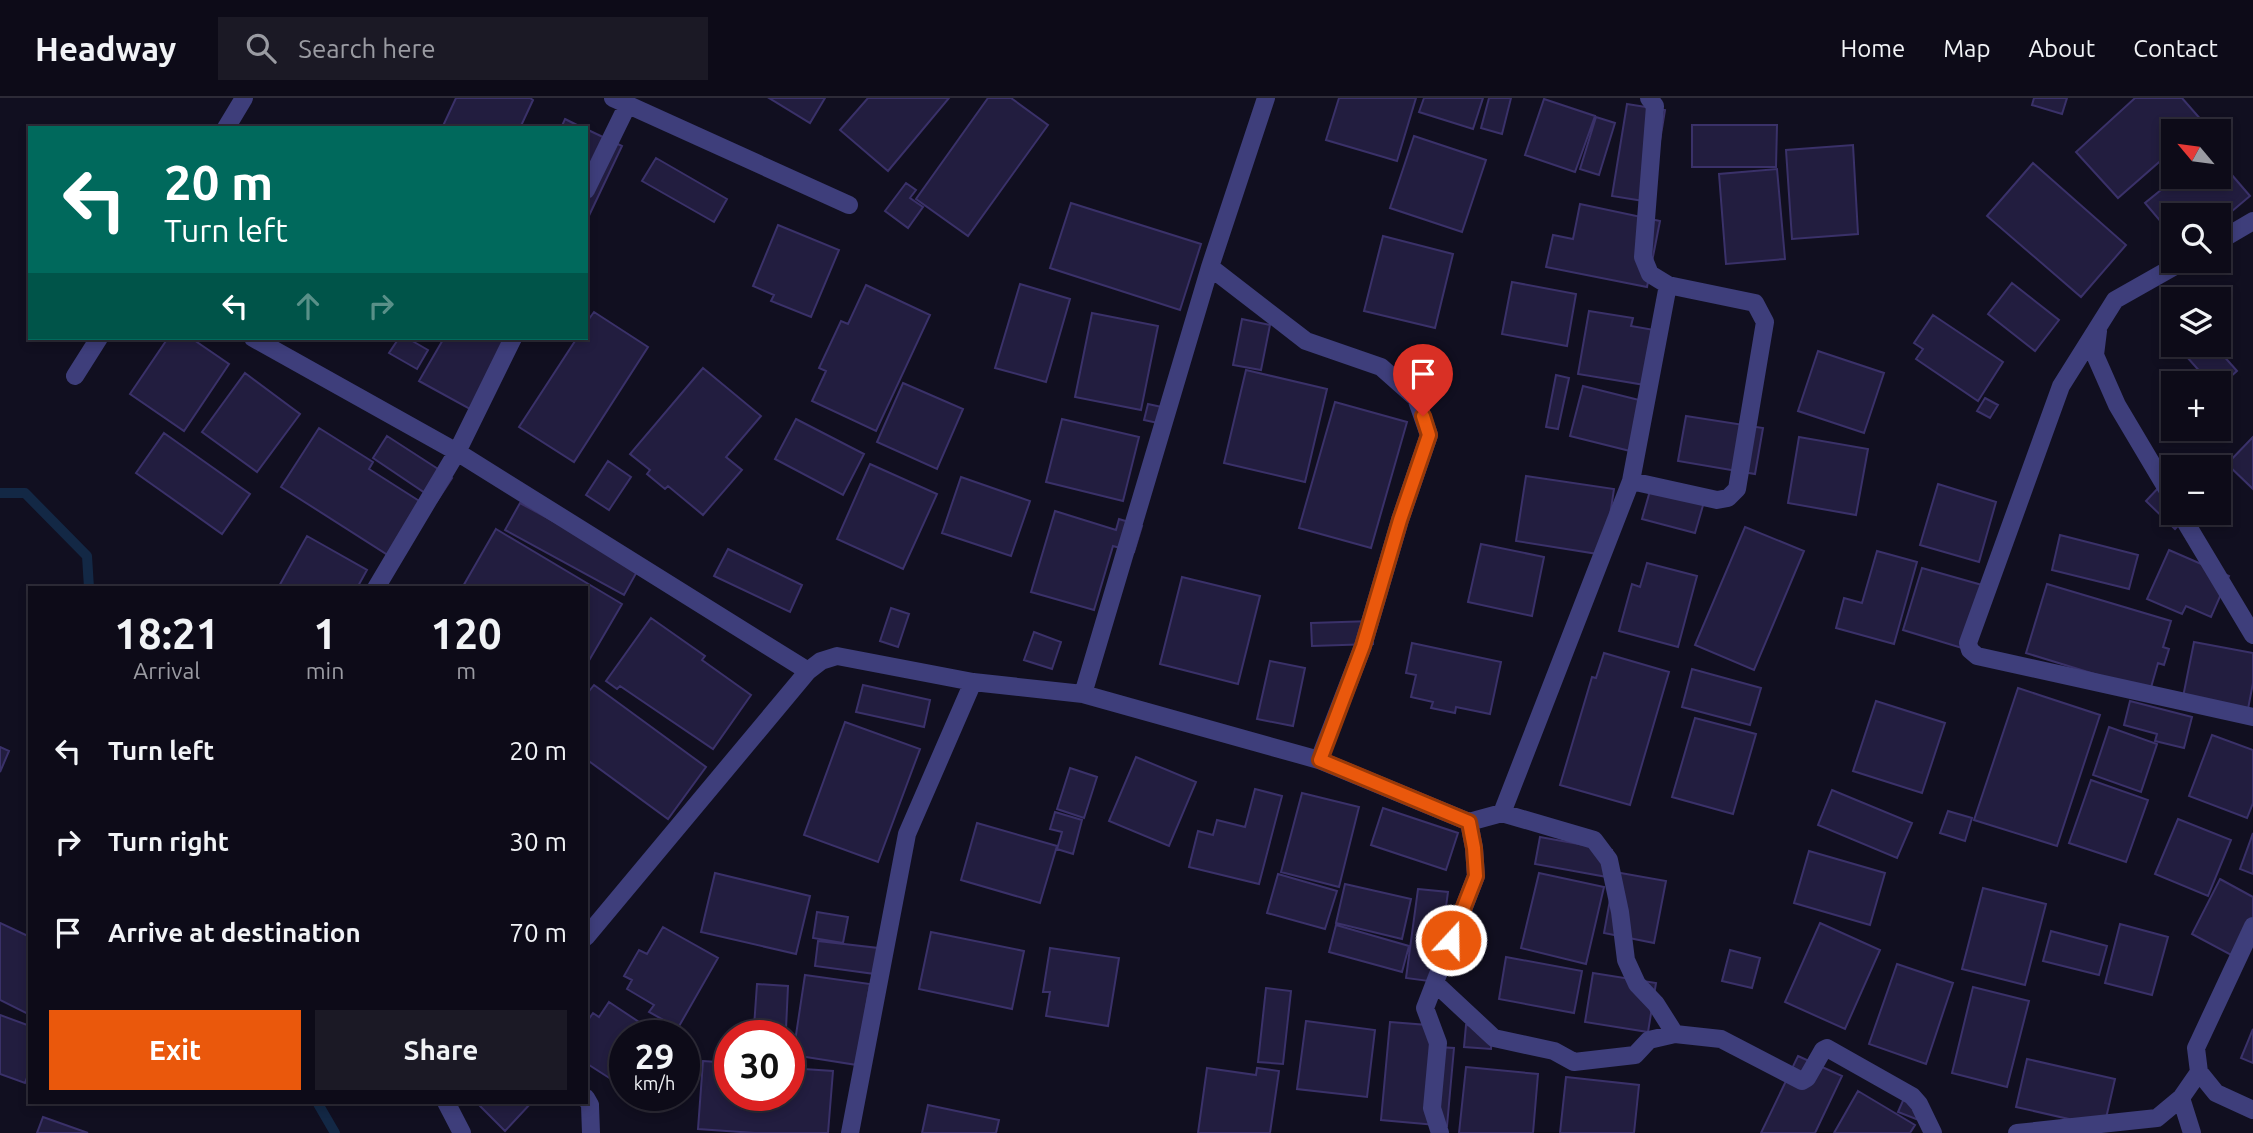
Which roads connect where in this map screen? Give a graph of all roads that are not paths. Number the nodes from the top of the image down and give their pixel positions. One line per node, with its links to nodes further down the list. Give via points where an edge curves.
1 (244, 98): 5 (street)
2 (1266, 98): 10 (street)
3 (1648, 98): 12 (street, via 1655,106 1643,257 1650,274)
4 (620, 102): 6 (street); 7 (street)
5 (227, 126)
6 (588, 185)
7 (849, 205)
8 (2253, 221): 9 (street)
9 (2231, 234)
10 (1210, 267): 26 (street); 28 (street, via 1306,341 1381,367 1416,398 1429,435 1363,646)
11 (2163, 273): 13 (street, via 2115,300)
12 (1668, 285): 20 (street); 20 (street, via 1755,303 1765,322 1737,489 1728,498 1717,500)
13 (2099, 324): 19 (street, via 2095,355 2117,405); 27 (street, via 2061,386 1968,643 1970,650 1977,656)
14 (98, 340): 17 (street)
15 (257, 340): 18 (street)
16 (512, 340): 18 (street)
17 (75, 376)
18 (457, 452): 22 (street); 24 (street)
19 (2161, 479)
20 (1631, 481): 29 (street)
21 (2187, 525): 23 (street)
22 (377, 586)
23 (2253, 635)
24 (808, 671): 25 (street, via 837,656); 32 (street)
25 (973, 682): 26 (street); 42 (street, via 907,834)
26 (1083, 694): 28 (street)
27 (2253, 717)
28 (1320, 760): 30 (street)
29 (1502, 813): 30 (street); 34 (street, via 1594,840 1602,849 1609,860 1626,960 1637,984)
30 (1469, 822): 33 (street, via 1476,876)
31 (2253, 926): 35 (street, via 2196,1048)
32 (588, 935)
33 (1435, 983): 34 (street, via 1494,1038 1554,1051 1574,1062 1635,1055 1649,1040); 43 (street, via 1425,1008 1438,1043 1432,1108)
34 (1675, 1034): 44 (street, via 1721,1039 1802,1081 1827,1048 1912,1096)
35 (2199, 1072): 36 (street); 39 (street, via 2216,1093)
36 (2181, 1098): 45 (street, via 2157,1118); 46 (street)
37 (588, 1102): 41 (street)
38 (447, 1104): 40 (street)
39 (2253, 1110)
40 (462, 1133)
41 (591, 1133)
42 (850, 1133)
43 (1440, 1133)
44 (1933, 1133)
45 (2017, 1133)
46 (2192, 1133)

